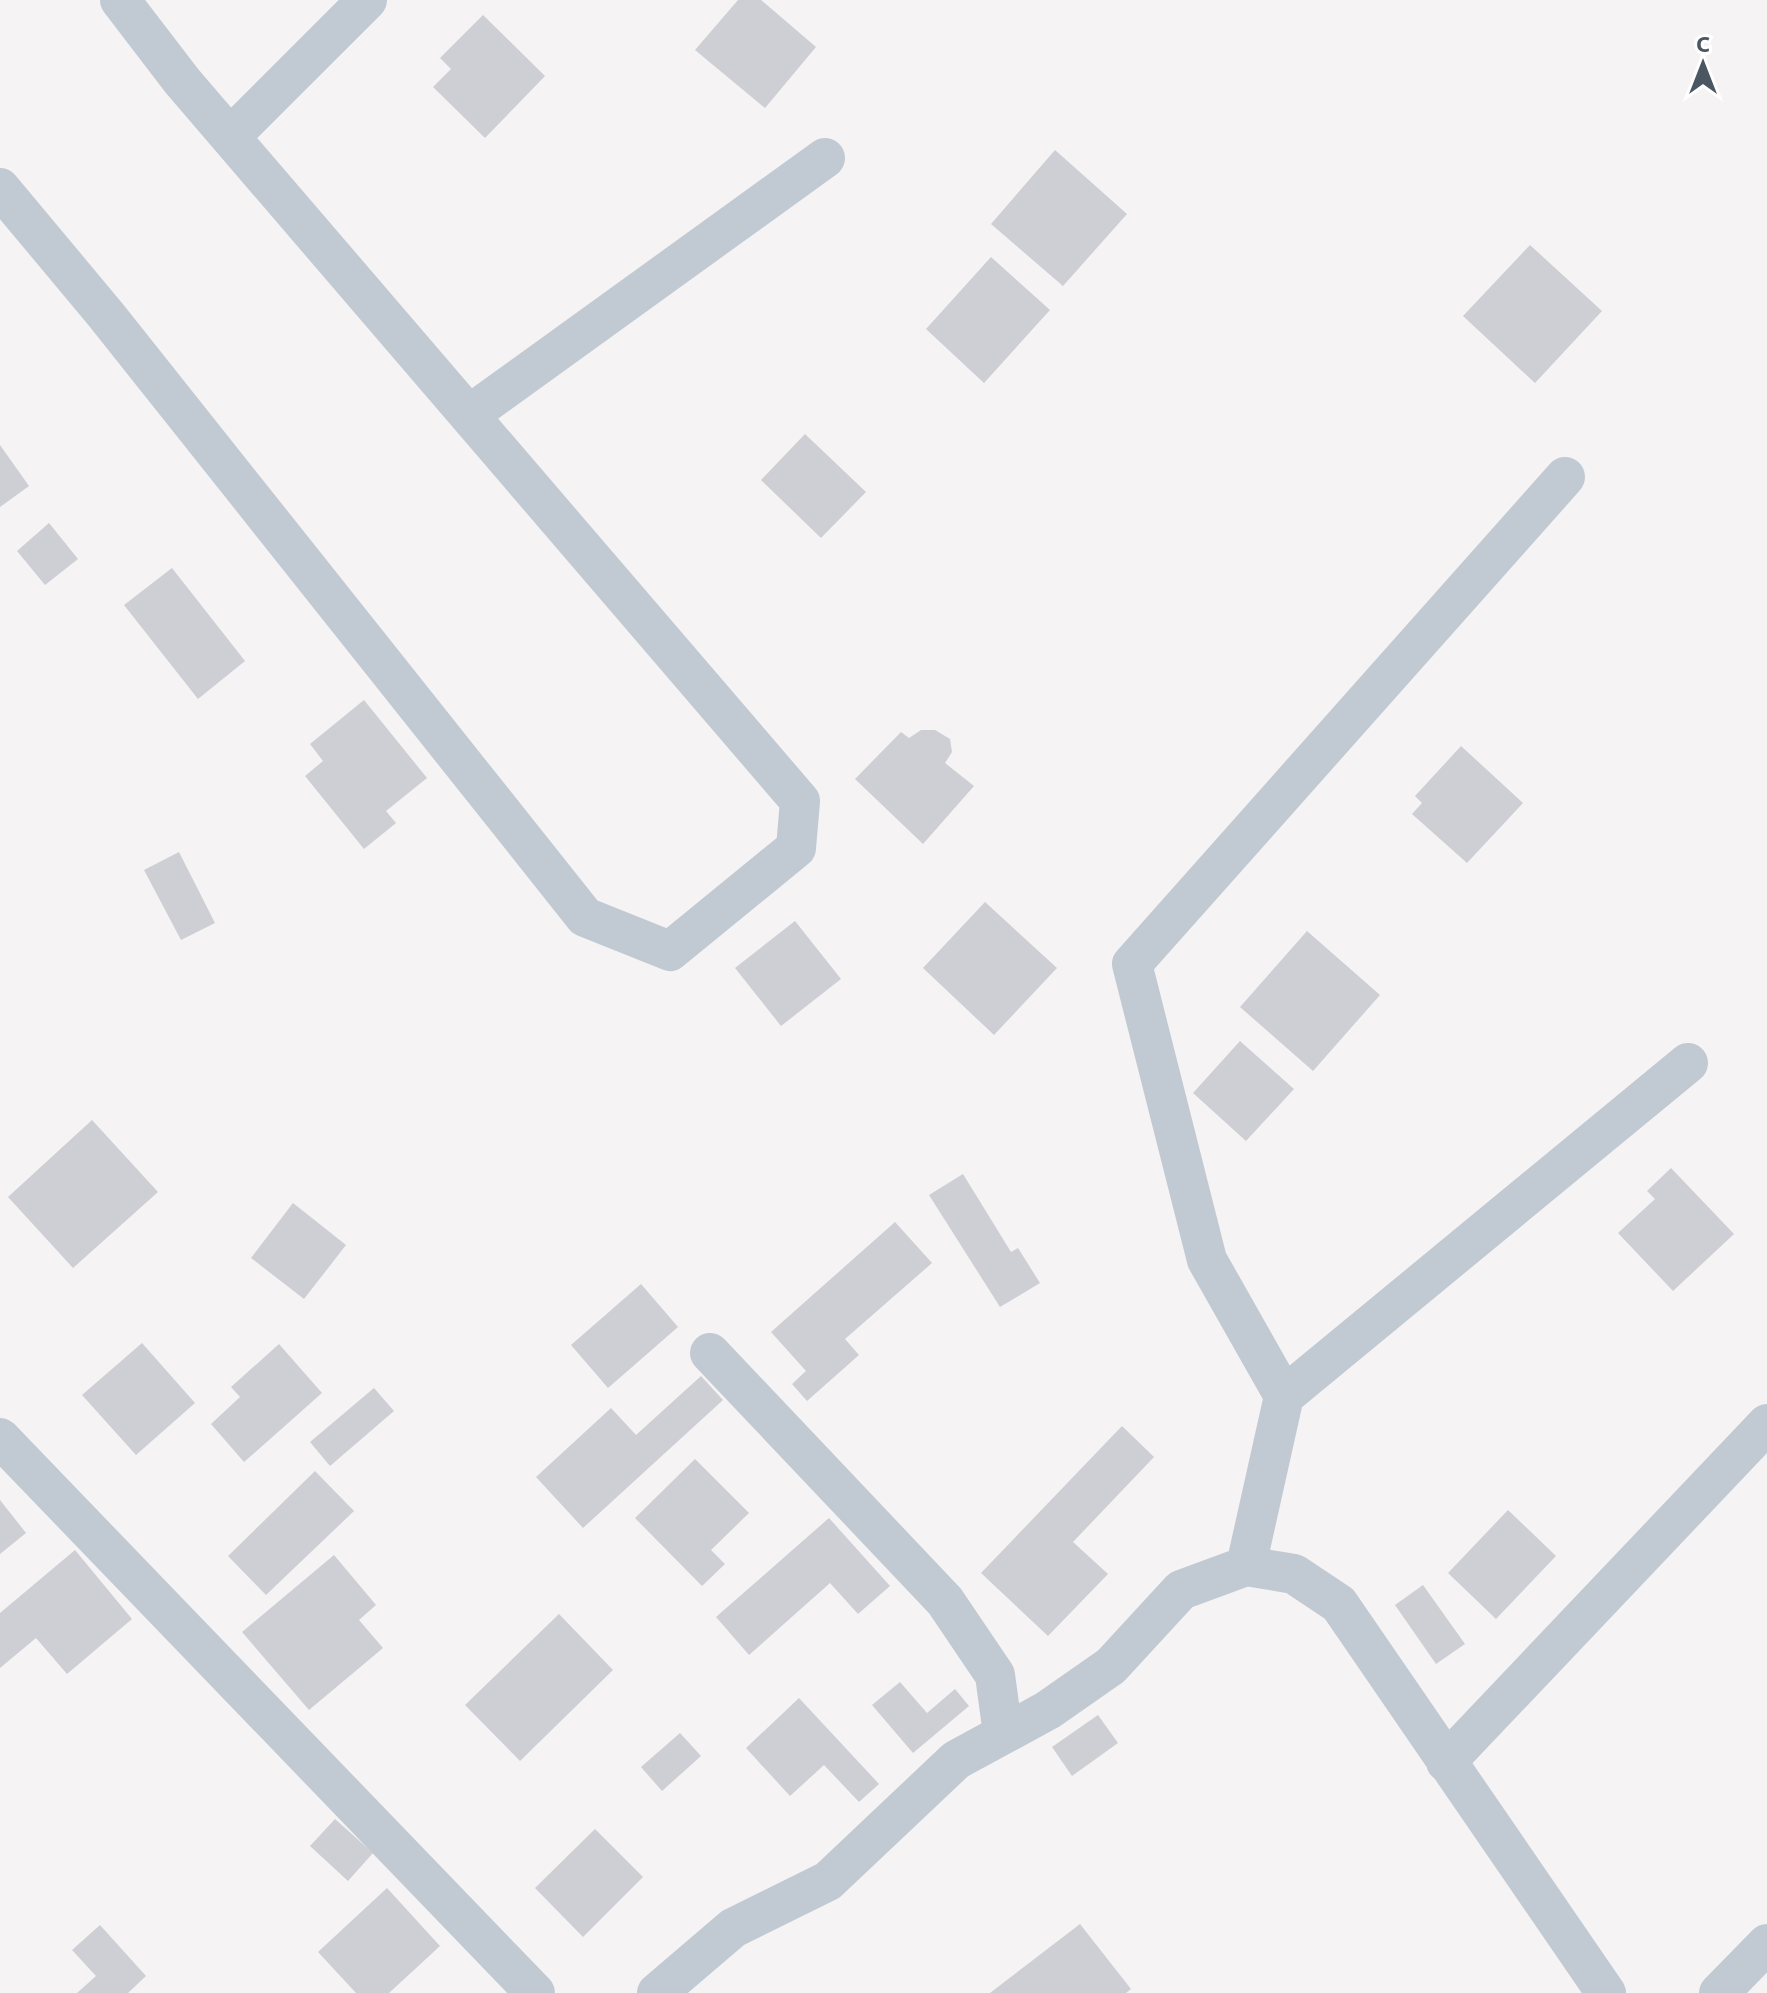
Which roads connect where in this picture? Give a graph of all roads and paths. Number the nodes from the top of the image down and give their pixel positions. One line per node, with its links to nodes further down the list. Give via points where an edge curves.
1 (120, 0): 3 (street)
2 (367, 0): 3 (street)
3 (230, 137): 6 (street)
4 (825, 158): 6 (street)
5 (0, 188): 6 (street, via 585,917 670,951 796,848 800,801)
6 (469, 415)
7 (1565, 477): 10 (street, via 1132,964 1207,1260)
8 (1688, 1063): 10 (street)
9 (710, 1353): 14 (street, via 945,1601 995,1675)
10 (1284, 1396): 13 (street)
11 (1767, 1424): 15 (street)
12 (0, 1438): 17 (street)
13 (1246, 1566): 14 (street, via 1181,1590 1111,1666); 15 (street, via 1294,1574 1339,1604)
14 (1003, 1734): 18 (street, via 956,1760 828,1881 733,1928)
15 (1446, 1762): 19 (street)
16 (1767, 1944): 20 (street)
17 (535, 1993)
18 (657, 1993)
19 (1606, 1993)
20 (1719, 1993)

